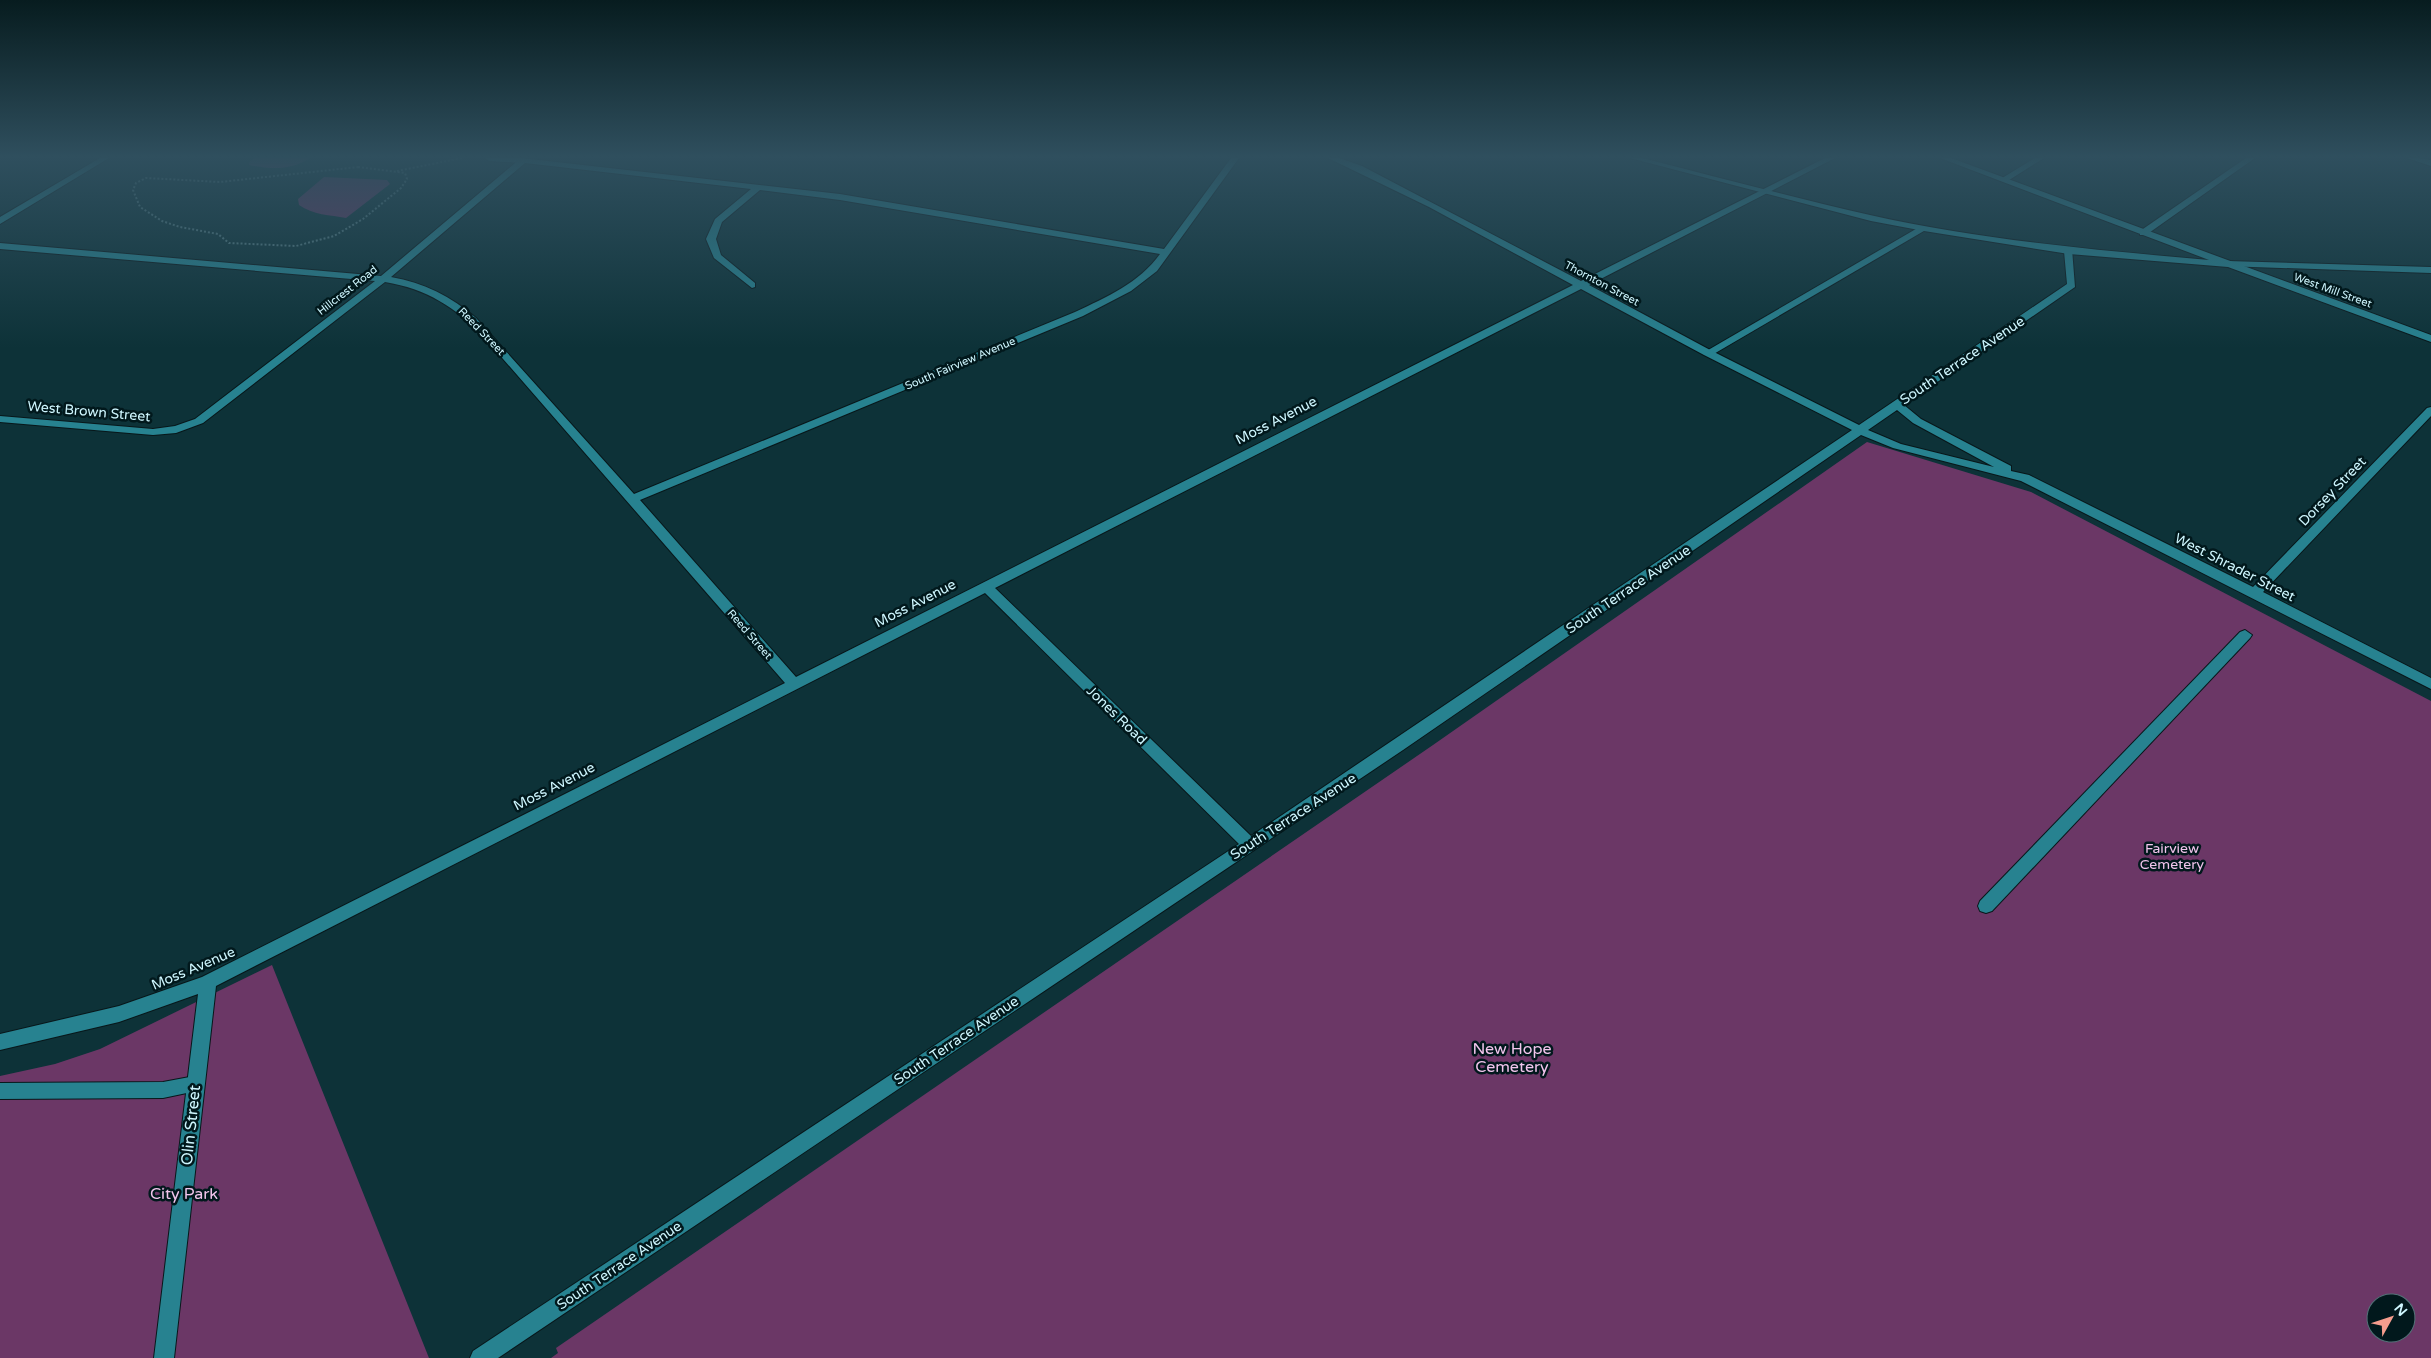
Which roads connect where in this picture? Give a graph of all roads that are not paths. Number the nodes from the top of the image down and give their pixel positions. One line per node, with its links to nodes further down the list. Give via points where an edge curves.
1 (451, 221): 17 (street, Hillcrest Road)
2 (718, 221): 18 (street, via 710,239 717,256)
3 (984, 221): 14 (street)
4 (1189, 221): 14 (street, South Fairview Avenue)
5 (1462, 221): 19 (street, Thornton Street)
6 (1704, 221): 19 (street, Moss Avenue)
7 (1889, 221): 10 (street)
8 (2112, 221): 11 (street, West Mill Street)
9 (2160, 221): 11 (street)
10 (1924, 228): 13 (street); 21 (street)
11 (2143, 233): 15 (street, West Mill Street)
12 (0, 246): 17 (street, Reed Street)
13 (2069, 251): 15 (street); 22 (street, South Terrace Avenue, via 2072,285)
14 (1166, 252): 28 (street, South Fairview Avenue, via 1141,282 1079,314)
15 (2227, 264): 16 (street); 20 (street, West Mill Street)
16 (2431, 270)
17 (383, 278): 25 (street, Hillcrest Road, via 199,421); 28 (street, Reed Street, via 430,291 466,311)
18 (752, 285)
19 (1579, 285): 21 (street, Thornton Street); 29 (street, Moss Avenue)
20 (2431, 339)
21 (1708, 353): 26 (street, Thornton Street)
22 (1896, 404): 26 (street, South Terrace Avenue); 27 (street, West Shrader Street, via 1917,422)
23 (2431, 410): 30 (street, Dorsey Street)
24 (0, 419): 25 (street, West Brown Street, via 153,432)
25 (175, 430)
26 (1860, 430): 27 (street, West Shrader Street, via 1897,446); 34 (street, South Terrace Avenue)
27 (2025, 478): 30 (street, West Shrader Street)
28 (632, 499): 32 (street, Reed Street)
29 (985, 586): 32 (street, Moss Avenue); 34 (street, Jones Road)
30 (2255, 593): 33 (street, West Shrader Street)
31 (2245, 635): 35 (street)
32 (793, 683): 36 (street, Moss Avenue)
33 (2431, 684)
34 (1250, 845): 41 (street, South Terrace Avenue)
35 (1986, 906)
36 (208, 982): 37 (street, Moss Avenue, via 119,1014); 38 (street, Olin Street)
37 (0, 1042)
38 (195, 1084): 39 (street, via 163,1090); 40 (street, Olin Street)
39 (0, 1090)
40 (164, 1358)
41 (480, 1358)

